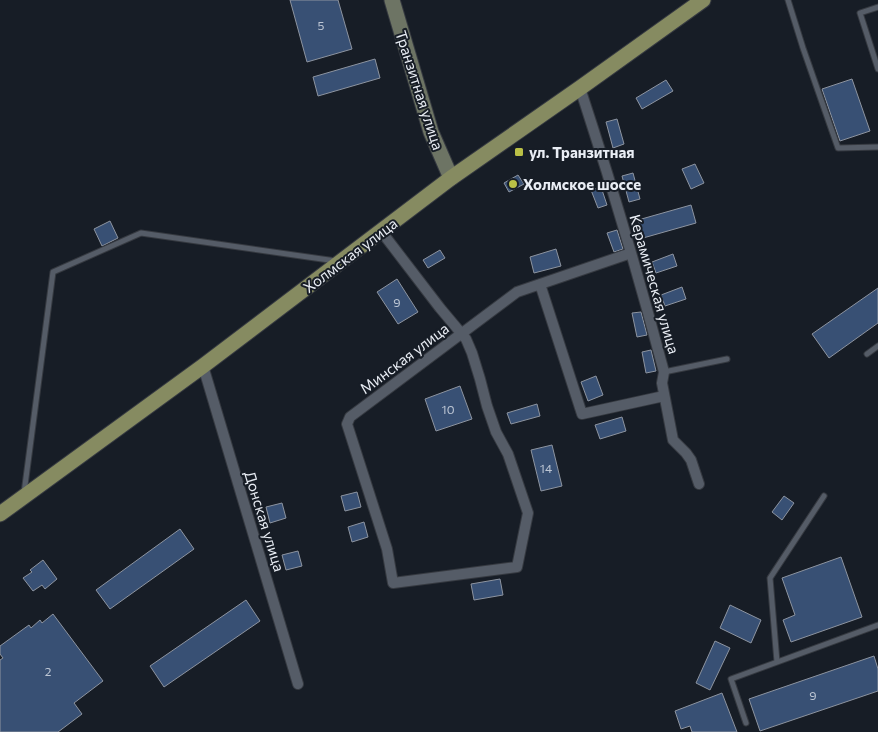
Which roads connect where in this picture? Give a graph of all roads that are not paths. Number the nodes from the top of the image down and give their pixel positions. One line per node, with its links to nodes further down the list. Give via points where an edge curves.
1 (392, 0): 8 (main road, Транзитная улица, via 431,132)
2 (788, 0): 7 (lane, via 838,148)
3 (695, 3): 6 (main road, Холмская улица)
4 (878, 7): 5 (lane, via 860,13)
5 (878, 69)
6 (580, 88): 8 (main road, Холмская улица); 10 (street, Керамическая улица)
7 (878, 147)
8 (451, 178): 9 (main road, Холмская улица)
9 (381, 231): 11 (main road, Холмская улица); 13 (street)
10 (632, 253): 12 (street, Минская улица); 18 (street, Керамическая улица)
11 (341, 261): 17 (main road, Холмская улица); 21 (lane, via 141,233 53,272)
12 (540, 284): 13 (street, Минская улица, via 517,292); 19 (street, via 582,414)
13 (461, 334): 13 (street, Минская улица, via 350,417 347,424 387,549 393,583 517,567 528,513 508,454 496,432 472,353)
14 (878, 346): 15 (lane)
15 (868, 354)
16 (727, 359): 18 (lane)
17 (203, 366): 21 (main road, Холмская улица); 26 (street, Донская улица)
18 (664, 372): 19 (street, Керамическая улица)
19 (664, 396): 20 (street, Керамическая улица, via 673,440 691,460)
20 (699, 484)
21 (24, 496): 23 (main road, Холмская улица)
22 (824, 496): 25 (lane, via 770,578)
23 (0, 514)
24 (878, 625): 25 (lane)
25 (777, 662): 27 (lane, via 731,679)
26 (298, 684)
27 (746, 723)

